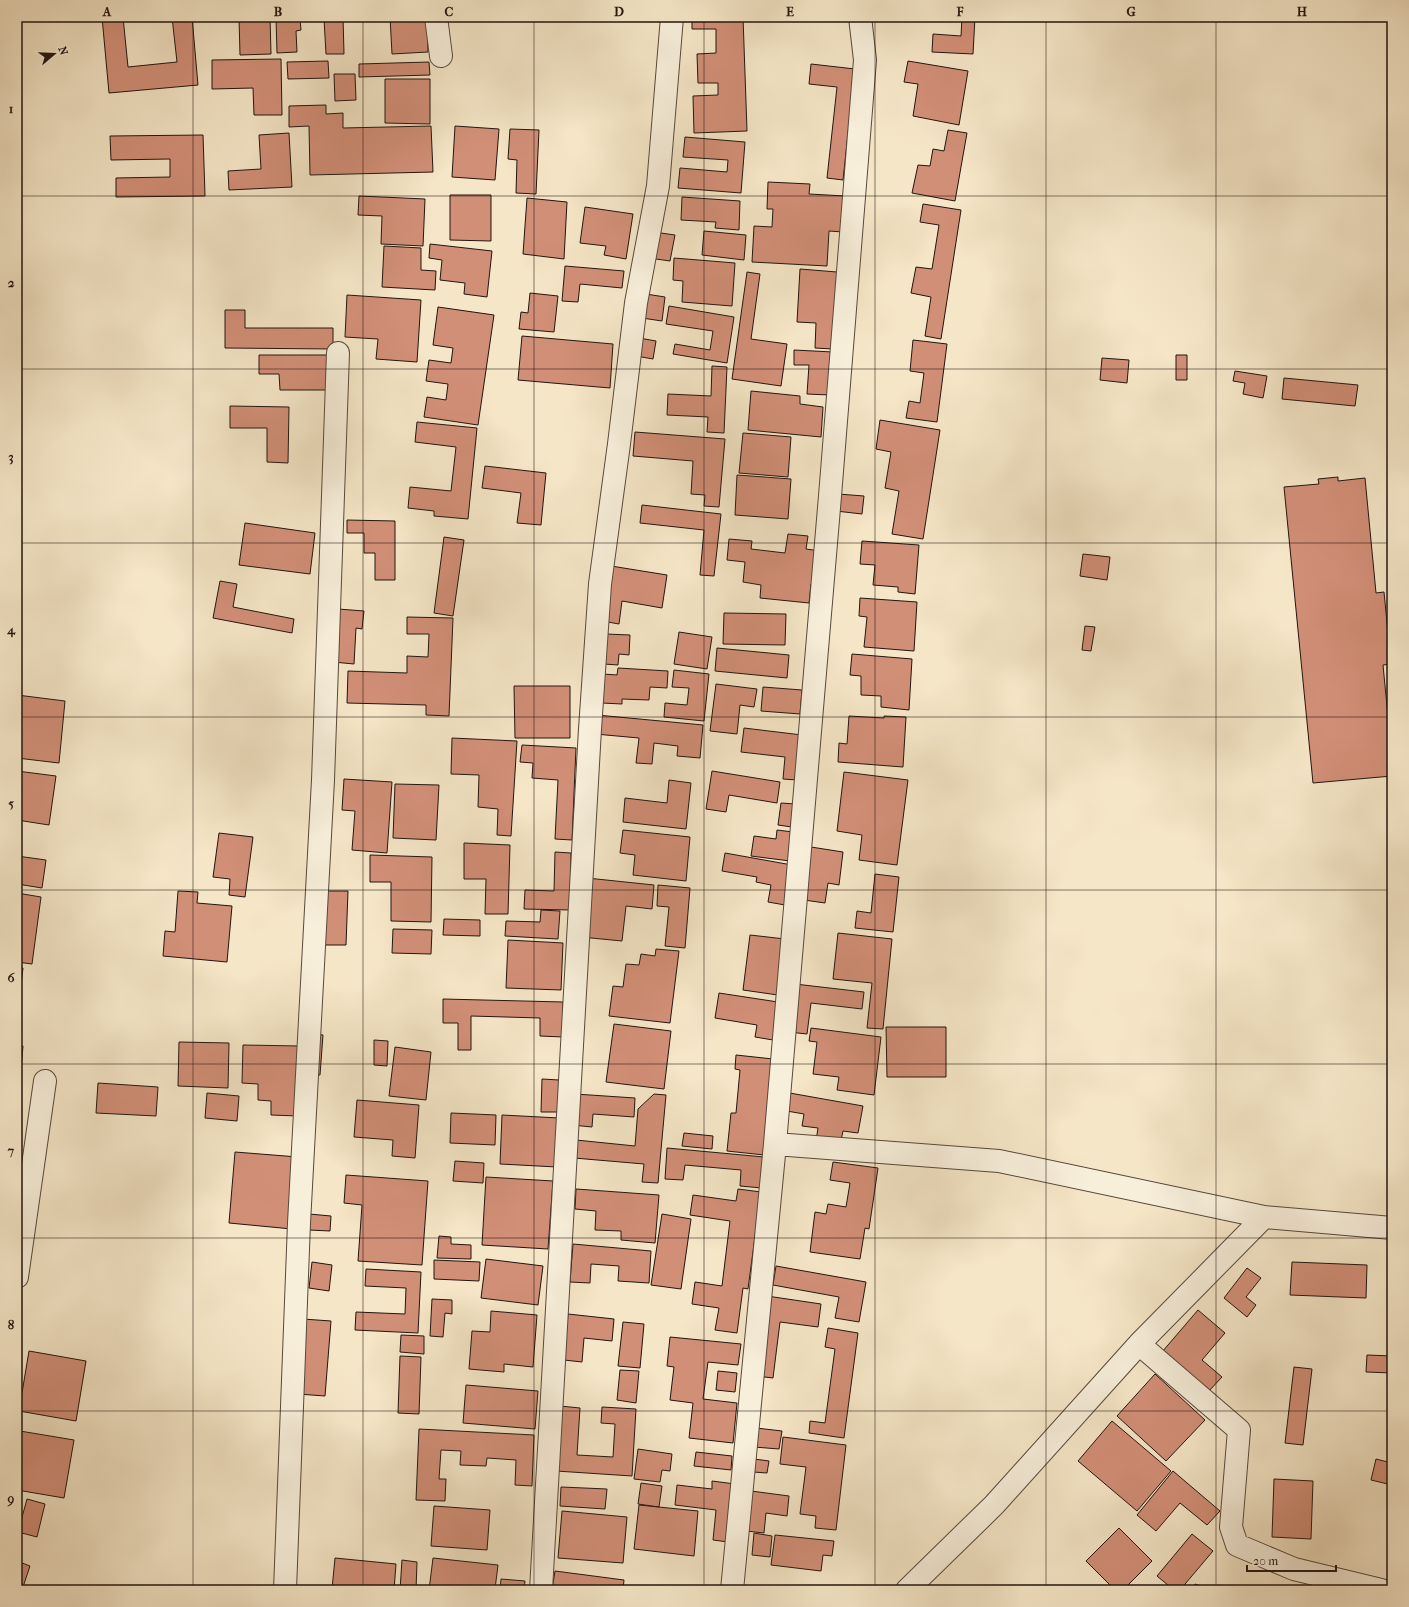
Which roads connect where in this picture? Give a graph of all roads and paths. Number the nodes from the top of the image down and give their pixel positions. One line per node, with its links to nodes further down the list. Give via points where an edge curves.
1 (436, 17): 4 (street)
2 (672, 17): 13 (street, via 658,186 636,303 600,584)
3 (860, 17): 7 (street, via 865,60)
4 (441, 56)
5 (338, 352): 12 (street, via 323,780 299,1223)
6 (45, 1081): 10 (street)
7 (775, 1144): 8 (street, via 999,1161); 14 (street)
8 (1264, 1217): 9 (street); 11 (street)
9 (1392, 1228)
10 (17, 1277)
11 (1139, 1344): 15 (street, via 994,1506); 16 (street, via 1239,1430 1231,1527 1237,1546 1294,1569)
12 (285, 1590)
13 (541, 1590)
14 (732, 1590)
15 (907, 1590)
16 (1381, 1590)

